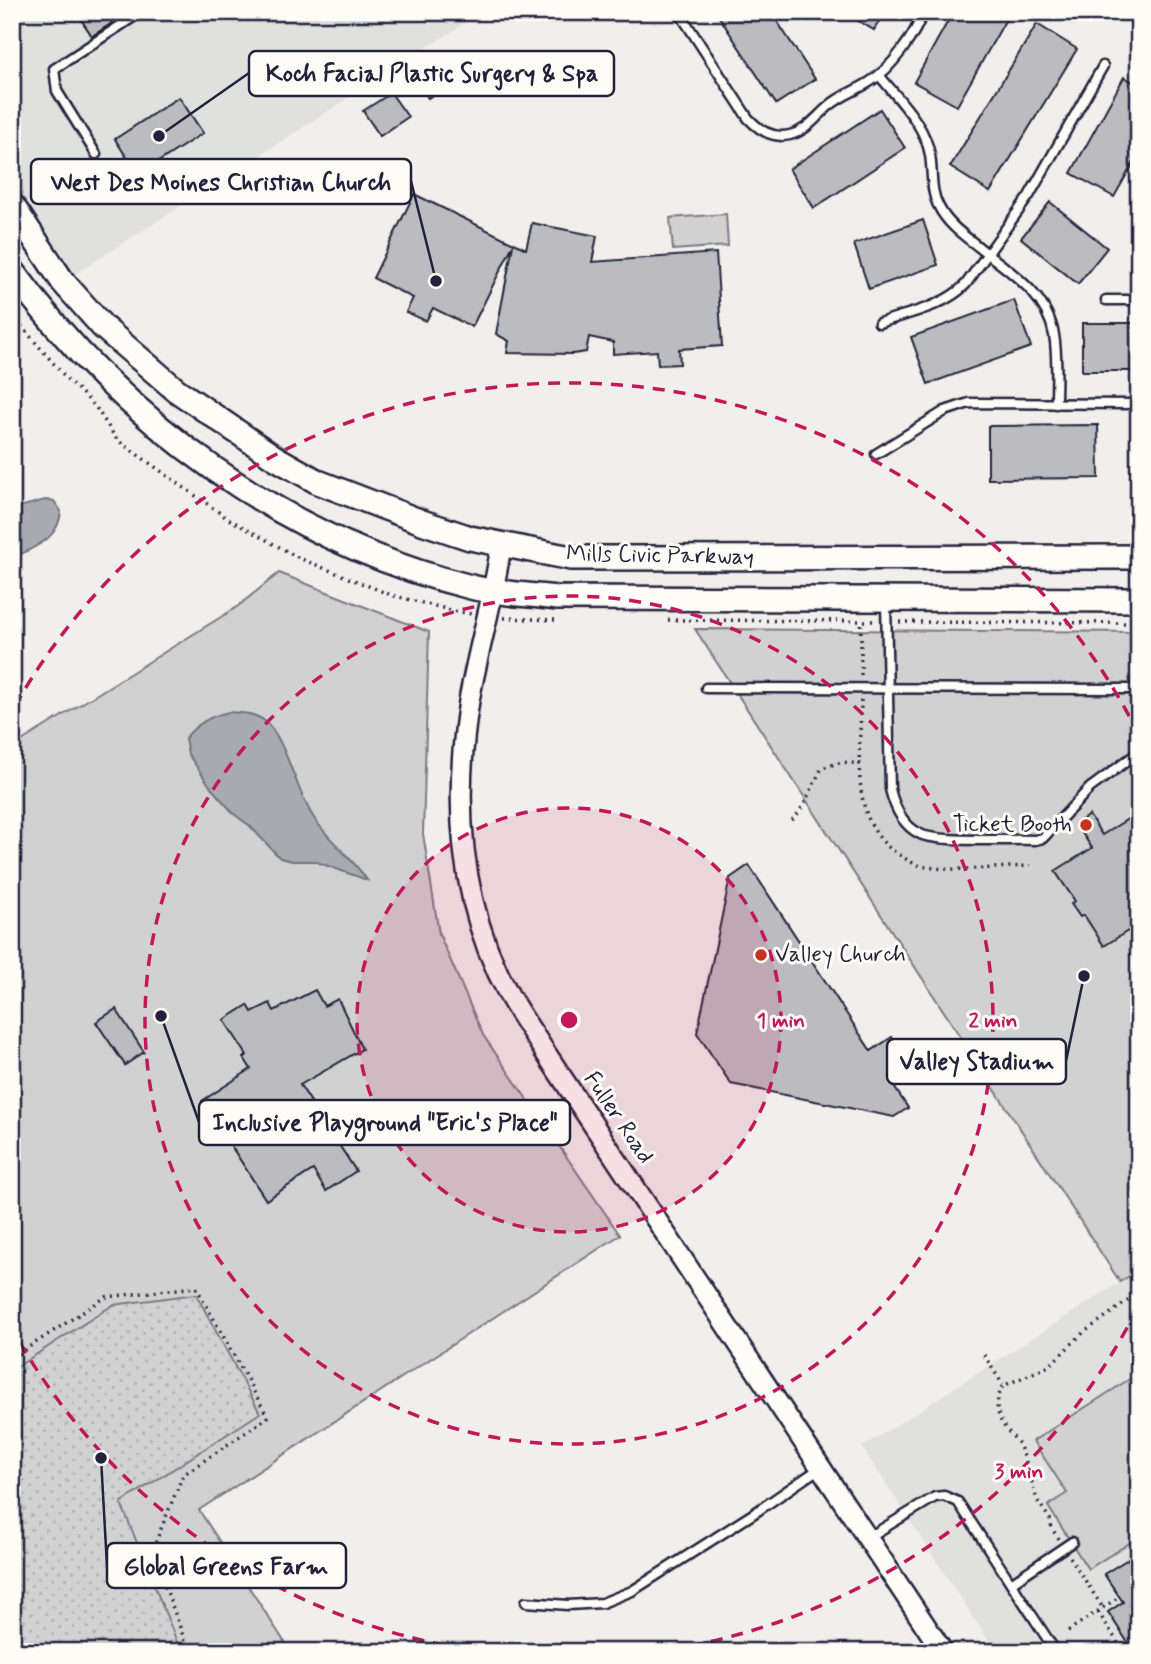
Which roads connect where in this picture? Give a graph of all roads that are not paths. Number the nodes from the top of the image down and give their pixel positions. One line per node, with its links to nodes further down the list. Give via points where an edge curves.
1 (141, 12): 6 (lane, via 54,69 57,91)
2 (679, 12): 5 (lane, via 748,118 767,134 792,135 805,129 831,104)
3 (923, 12): 5 (lane, via 908,41)
4 (1103, 66): 8 (lane, via 1029,196)
5 (879, 75): 8 (lane, via 925,137 932,189 947,220)
6 (96, 154)
7 (12, 205): 16 (main road, Mills Civic Parkway, via 63,282 103,327 176,390 232,430 318,482 422,523)
8 (988, 254): 12 (lane, via 956,294); 13 (lane, via 1027,285 1049,317 1056,352)
9 (12, 270): 18 (main road, Mills Civic Parkway, via 69,341 152,422 247,490 356,547 469,587)
10 (1107, 300): 11 (lane)
11 (1139, 300)
12 (879, 323)
13 (1056, 404): 14 (lane); 15 (lane, via 969,403 945,411)
14 (1139, 404)
15 (876, 454)
16 (502, 545): 17 (main road, Mills Civic Parkway, via 571,558); 18 (street, Fuller Road)
17 (1139, 557)
18 (495, 591): 20 (main road, Mills Civic Parkway, via 557,598); 25 (street, Fuller Road, via 469,701 460,790 462,843 474,907 490,955 543,1049)
19 (1139, 600): 20 (main road, Mills Civic Parkway)
20 (887, 610): 22 (lane)
21 (706, 688): 22 (lane)
22 (888, 689): 23 (lane); 24 (lane, via 892,798 905,821 928,837 1043,838 1078,799)
23 (1139, 689)
24 (1139, 752)
25 (821, 1467): 26 (street, Fuller Road); 29 (lane, via 632,1591 602,1603)
26 (869, 1538): 28 (lane, via 935,1497 944,1496 958,1502); 30 (street, Fuller Road)
27 (1068, 1545): 28 (lane)
28 (1011, 1583): 31 (lane)
29 (526, 1602)
30 (943, 1652)
31 (1056, 1652)

